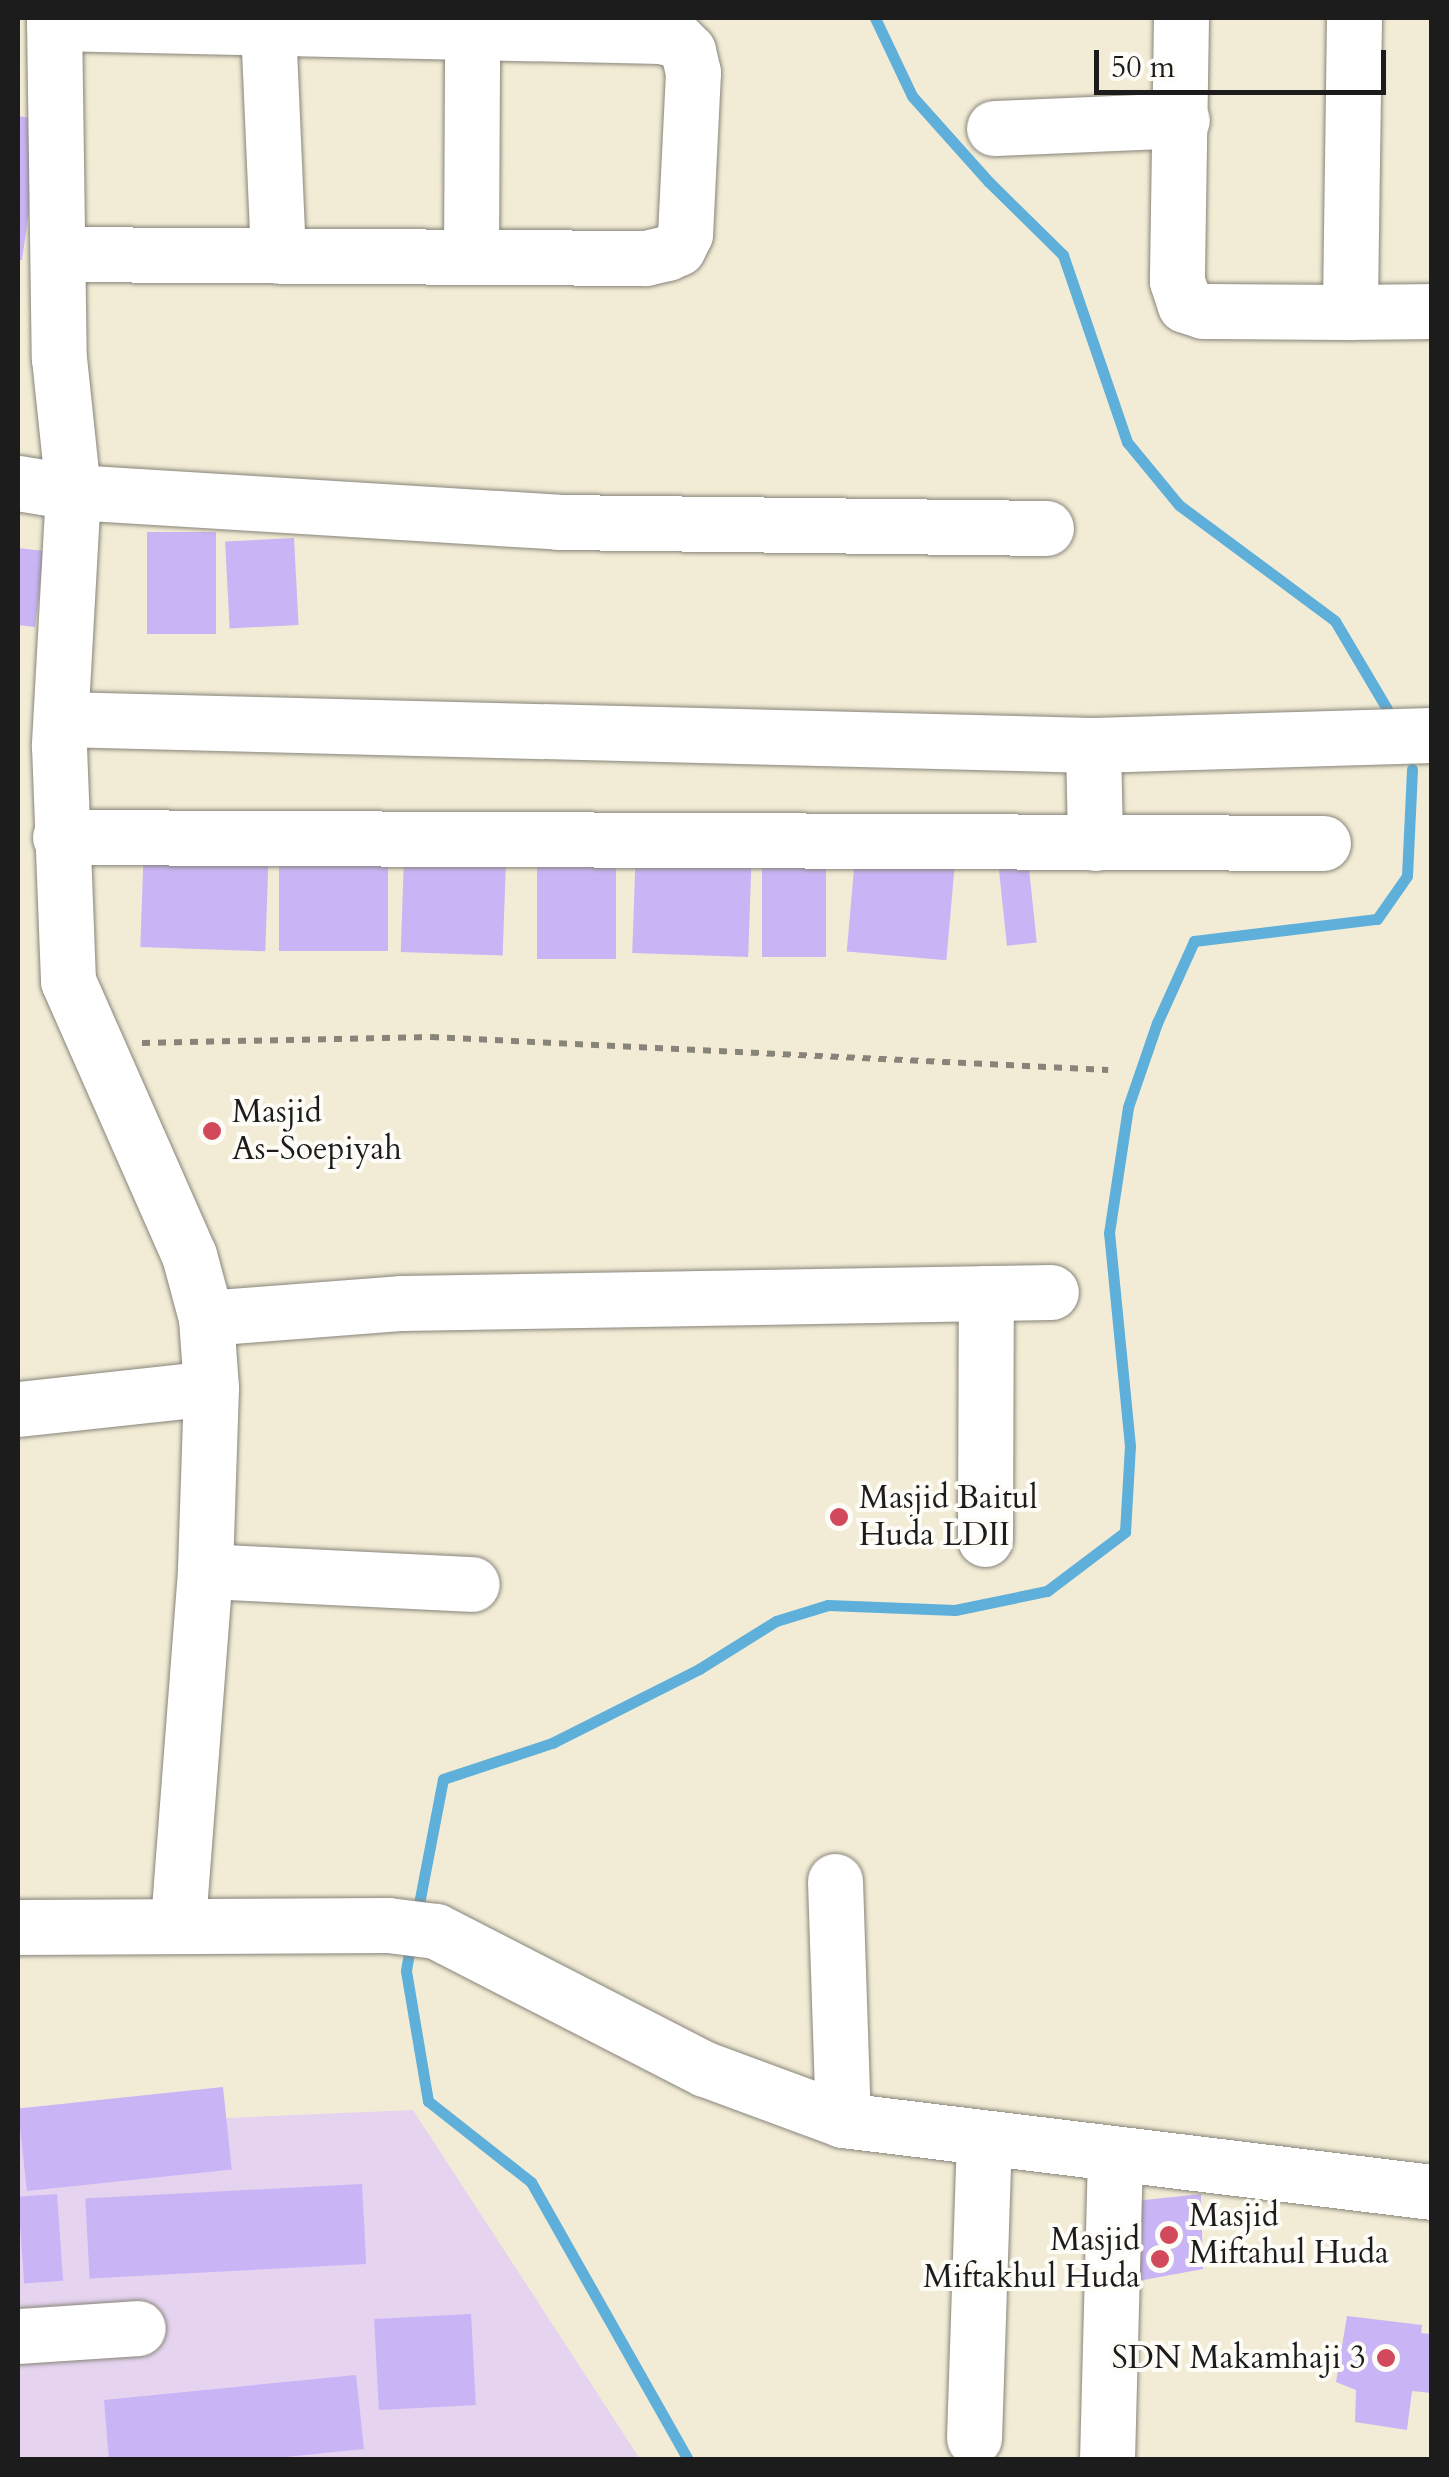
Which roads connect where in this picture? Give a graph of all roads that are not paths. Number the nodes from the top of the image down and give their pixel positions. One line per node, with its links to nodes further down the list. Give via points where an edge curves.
1 (1182, 18): 7 (street)
2 (1354, 18): 13 (street)
3 (54, 20): 4 (street); 6 (street)
4 (268, 26): 5 (street); 10 (street)
5 (472, 30): 11 (street); 11 (street, via 661,36 688,51 693,72 685,234 678,248 644,258)
6 (37, 114): 9 (street)
7 (1182, 120): 8 (street); 13 (street, via 1177,280 1186,306)
8 (994, 128)
9 (59, 254): 10 (street); 14 (street)
10 (278, 256): 11 (street)
11 (471, 256)
12 (1432, 311): 13 (street)
13 (1350, 312)
14 (38, 355): 16 (street)
15 (18, 482): 16 (street)
16 (73, 492): 17 (street, via 558,522); 18 (street)
17 (1046, 528)
18 (46, 735): 20 (street); 21 (street)
19 (1432, 735): 20 (street)
20 (1093, 745): 23 (street)
21 (60, 837): 23 (street); 26 (street, via 68,981 188,1255)
22 (1323, 843): 23 (street)
23 (1096, 844)
24 (1051, 1292): 25 (street)
25 (986, 1293): 26 (street, via 402,1303); 29 (street)
26 (206, 1318): 27 (street)
27 (211, 1388): 28 (street); 30 (street)
28 (18, 1409)
29 (985, 1539)
30 (205, 1571): 31 (street); 33 (street)
31 (472, 1584)
32 (835, 1881): 35 (street)
33 (178, 1923): 34 (street); 35 (street, via 412,1928 704,2069)
34 (18, 1927)
35 (843, 2120): 36 (street)
36 (984, 2140): 37 (street); 41 (street)
37 (1115, 2155): 38 (street); 42 (street)
38 (1432, 2192)
39 (138, 2328): 40 (street)
40 (18, 2336)
41 (974, 2438)
42 (1107, 2460)

